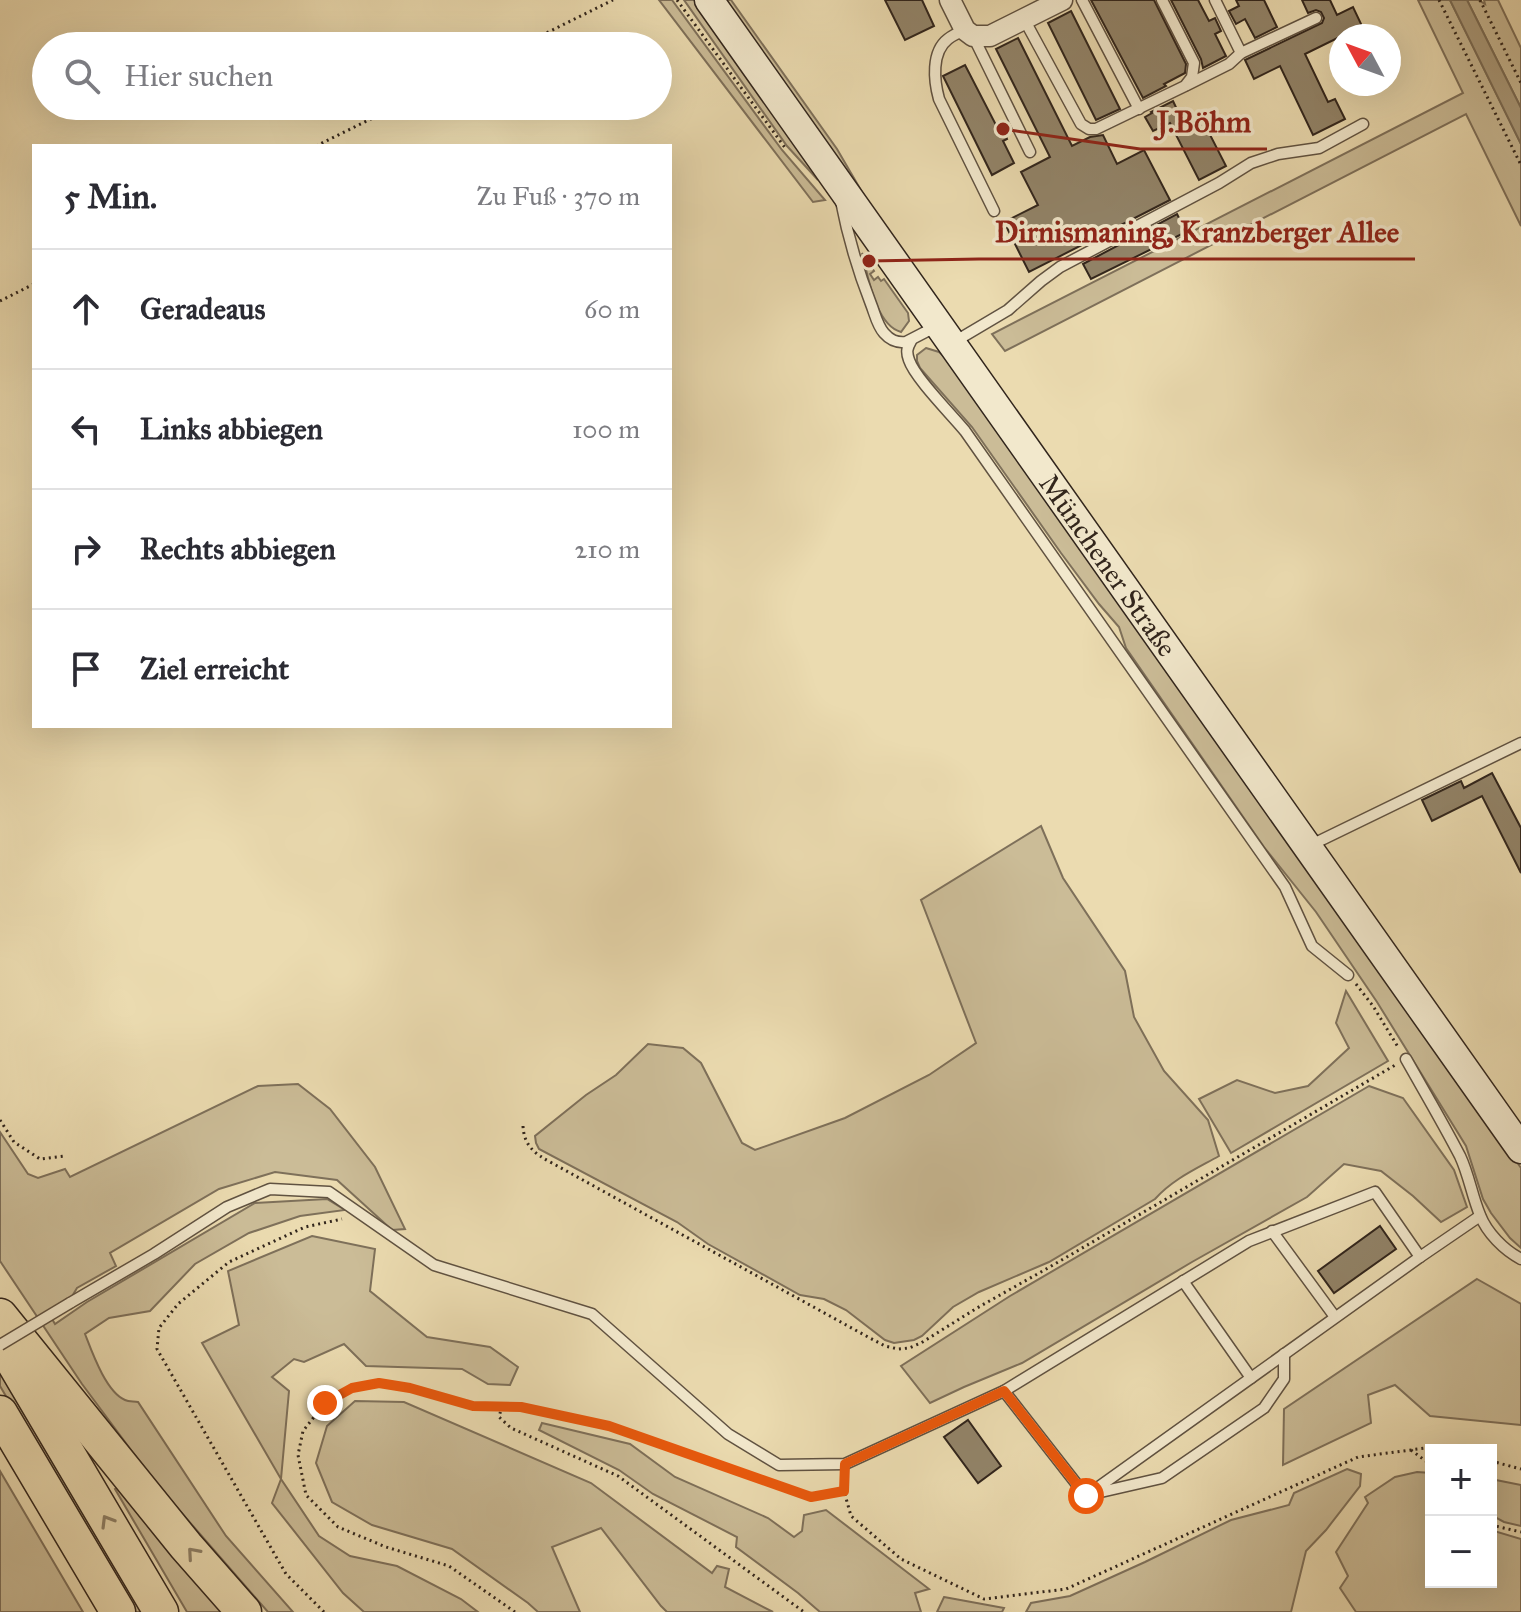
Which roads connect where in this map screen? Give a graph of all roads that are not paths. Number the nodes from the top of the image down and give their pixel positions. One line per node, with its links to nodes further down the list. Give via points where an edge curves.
1 (709, 0): 15 (main road, Münchener Straße)
2 (950, 0): 9 (street)
3 (1062, 0): 8 (street)
4 (1082, 0): 12 (lane)
5 (1162, 0): 11 (lane, via 1194,63)
6 (1215, 0): 10 (lane)
7 (1316, 18): 10 (lane)
8 (1024, 19): 9 (street, via 990,36); 12 (lane, via 1081,124 1096,129)
9 (969, 33): 14 (lane); 16 (lane, via 946,40 936,59 934,81)
10 (1241, 53): 11 (lane)
11 (1185, 86): 12 (lane)
12 (1139, 109)
13 (1363, 124): 17 (lane, via 1319,148 1251,163 1060,267 1008,310)
14 (1030, 152)
15 (837, 182): 17 (main road, Münchener Straße); 18 (lane, via 850,243 880,328 891,340)
16 (994, 211)
17 (946, 334): 18 (lane); 20 (main road, Münchener Straße)
18 (911, 341): 21 (lane, via 908,358 915,371 965,431 1285,887 1312,946)
19 (1521, 743): 20 (lane)
20 (1307, 847): 23 (main road, Münchener Straße)
21 (1348, 975)
22 (1406, 1059): 24 (lane, via 1461,1158)
23 (1514, 1139)
24 (1480, 1216): 26 (lane); 27 (lane, via 1496,1239)
25 (1272, 1231): 26 (lane, via 1375,1192); 28 (lane); 30 (lane)
26 (1420, 1257): 30 (lane)
27 (1521, 1259)
28 (1183, 1281): 33 (lane); 34 (lane)
29 (0, 1316): 39 (highway, one-way to 29)
30 (1335, 1317): 32 (lane)
31 (0, 1342): 34 (lane, bridge, via 227,1207 270,1189 329,1192 434,1265 592,1314 728,1434 779,1465 845,1464); 38 (highway, one-way to 31)
32 (1284, 1354): 33 (lane); 36 (lane, via 1284,1379 1264,1408 1162,1478)
33 (1251, 1378): 36 (lane)
34 (1004, 1391): 36 (lane)
35 (0, 1413): 37 (highway)
36 (1086, 1496)
37 (118, 1612)
38 (161, 1612)
39 (244, 1612)

